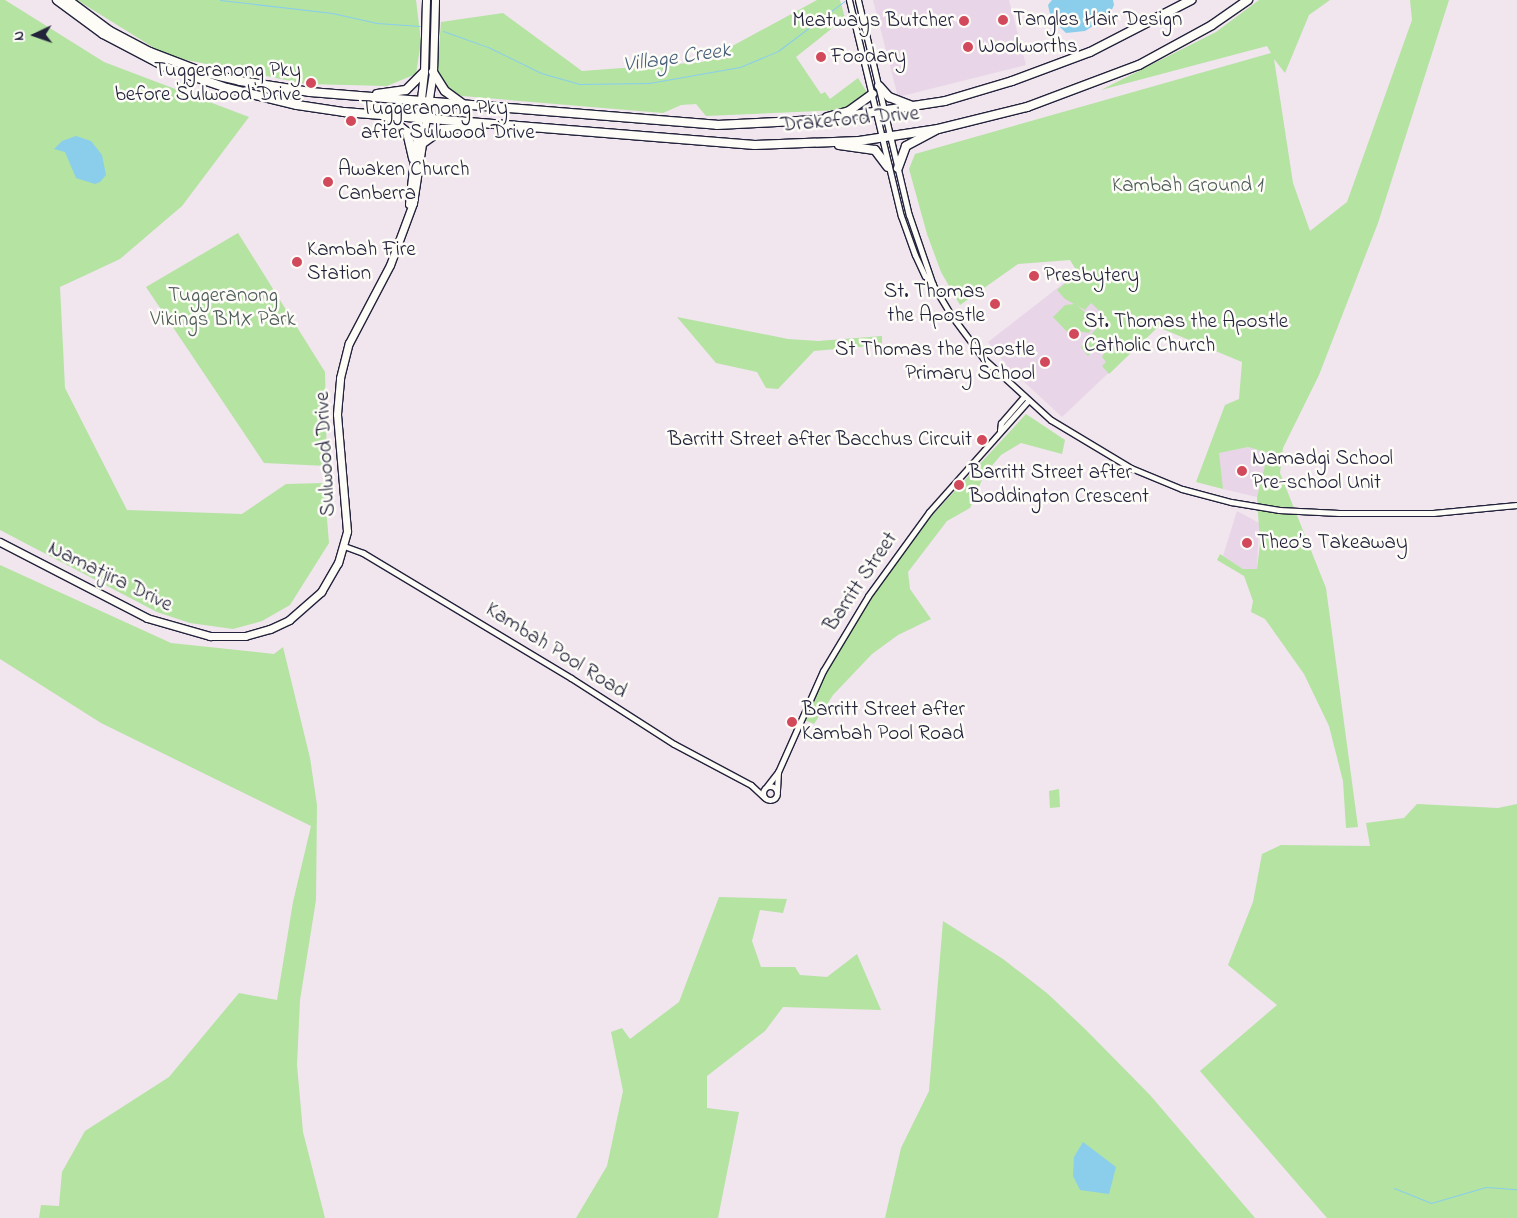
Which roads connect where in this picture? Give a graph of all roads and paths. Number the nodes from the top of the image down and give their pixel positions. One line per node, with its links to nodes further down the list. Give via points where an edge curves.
1 (57, 0): 20 (highway, Drakeford Drive, via 117,43 207,82 297,105)
2 (68, 0): 13 (highway, via 133,44 202,72 279,88)
3 (426, 0): 9 (main road, Sulwood Drive)
4 (435, 0): 10 (main road, Sulwood Drive)
5 (849, 0): 12 (street)
6 (858, 0): 11 (street)
7 (1191, 0): 17 (highway, Drakeford Drive, via 1124,37 1050,68 975,93)
8 (1248, 0): 24 (highway, Drakeford Drive, via 1172,48 1060,97)
9 (424, 72): 13 (highway, via 406,90); 14 (main road, Sulwood Drive)
10 (433, 72): 15 (main road, Sulwood Drive); 16 (highway, via 445,91)
11 (879, 86): 17 (highway, via 889,97); 18 (street)
12 (872, 94): 19 (street); 22 (highway, via 849,111)
13 (362, 96): 14 (highway, Drakeford Drive)
14 (421, 101): 15 (highway, Drakeford Drive); 21 (main road, Sulwood Drive)
15 (429, 102): 16 (highway, Drakeford Drive); 21 (main road, Sulwood Drive)
16 (464, 105): 22 (highway, Drakeford Drive, via 660,122 753,125)
17 (916, 107): 18 (highway, Drakeford Drive)
18 (885, 112): 19 (highway, Drakeford Drive); 25 (street)
19 (875, 113): 22 (highway, Drakeford Drive); 26 (street)
20 (385, 115): 21 (highway, Drakeford Drive); 29 (highway, via 408,132)
21 (423, 118): 23 (highway, Drakeford Drive); 27 (main road, Sulwood Drive); 29 (main road, Sulwood Drive)
22 (821, 120)
23 (493, 125): 27 (highway, via 445,128); 28 (highway, Drakeford Drive, via 753,145)
24 (938, 129): 25 (highway, Drakeford Drive); 31 (highway, via 906,146)
25 (891, 136): 26 (highway, Drakeford Drive); 31 (street)
26 (881, 138): 28 (highway, Drakeford Drive); 30 (street)
27 (423, 143): 32 (main road, Sulwood Drive, via 415,195)
28 (834, 143): 30 (highway, via 875,150)
29 (413, 158): 32 (main road, Sulwood Drive)
30 (888, 167): 33 (street, via 910,244 925,276)
31 (898, 168): 33 (street, via 909,215)
32 (406, 224): 37 (main road, Sulwood Drive, via 390,265 349,344 340,378 337,414 347,515)
33 (933, 285): 34 (street, via 983,358)
34 (1026, 399): 35 (street, via 1064,429 1111,458 1162,481 1214,498 1279,510 1394,514); 38 (street, Barritt Street, via 1001,422 1000,430 916,528 868,596 823,671)
35 (1517, 505)
36 (0, 542): 37 (main road, Namatjira Drive, via 147,618 179,629 228,636 270,629 306,607 331,578)
37 (344, 546): 39 (street, Kambah Pool Road, via 362,553 571,678 674,744)
38 (778, 772): 40 (street, Barritt Street); 41 (street, Barritt Street)
39 (751, 785): 40 (street, Kambah Pool Road); 42 (street, Kambah Pool Road)
40 (767, 787): 41 (street, Kambah Pool Road); 42 (street)
41 (777, 790): 42 (street, via 774,799)
42 (764, 797)

